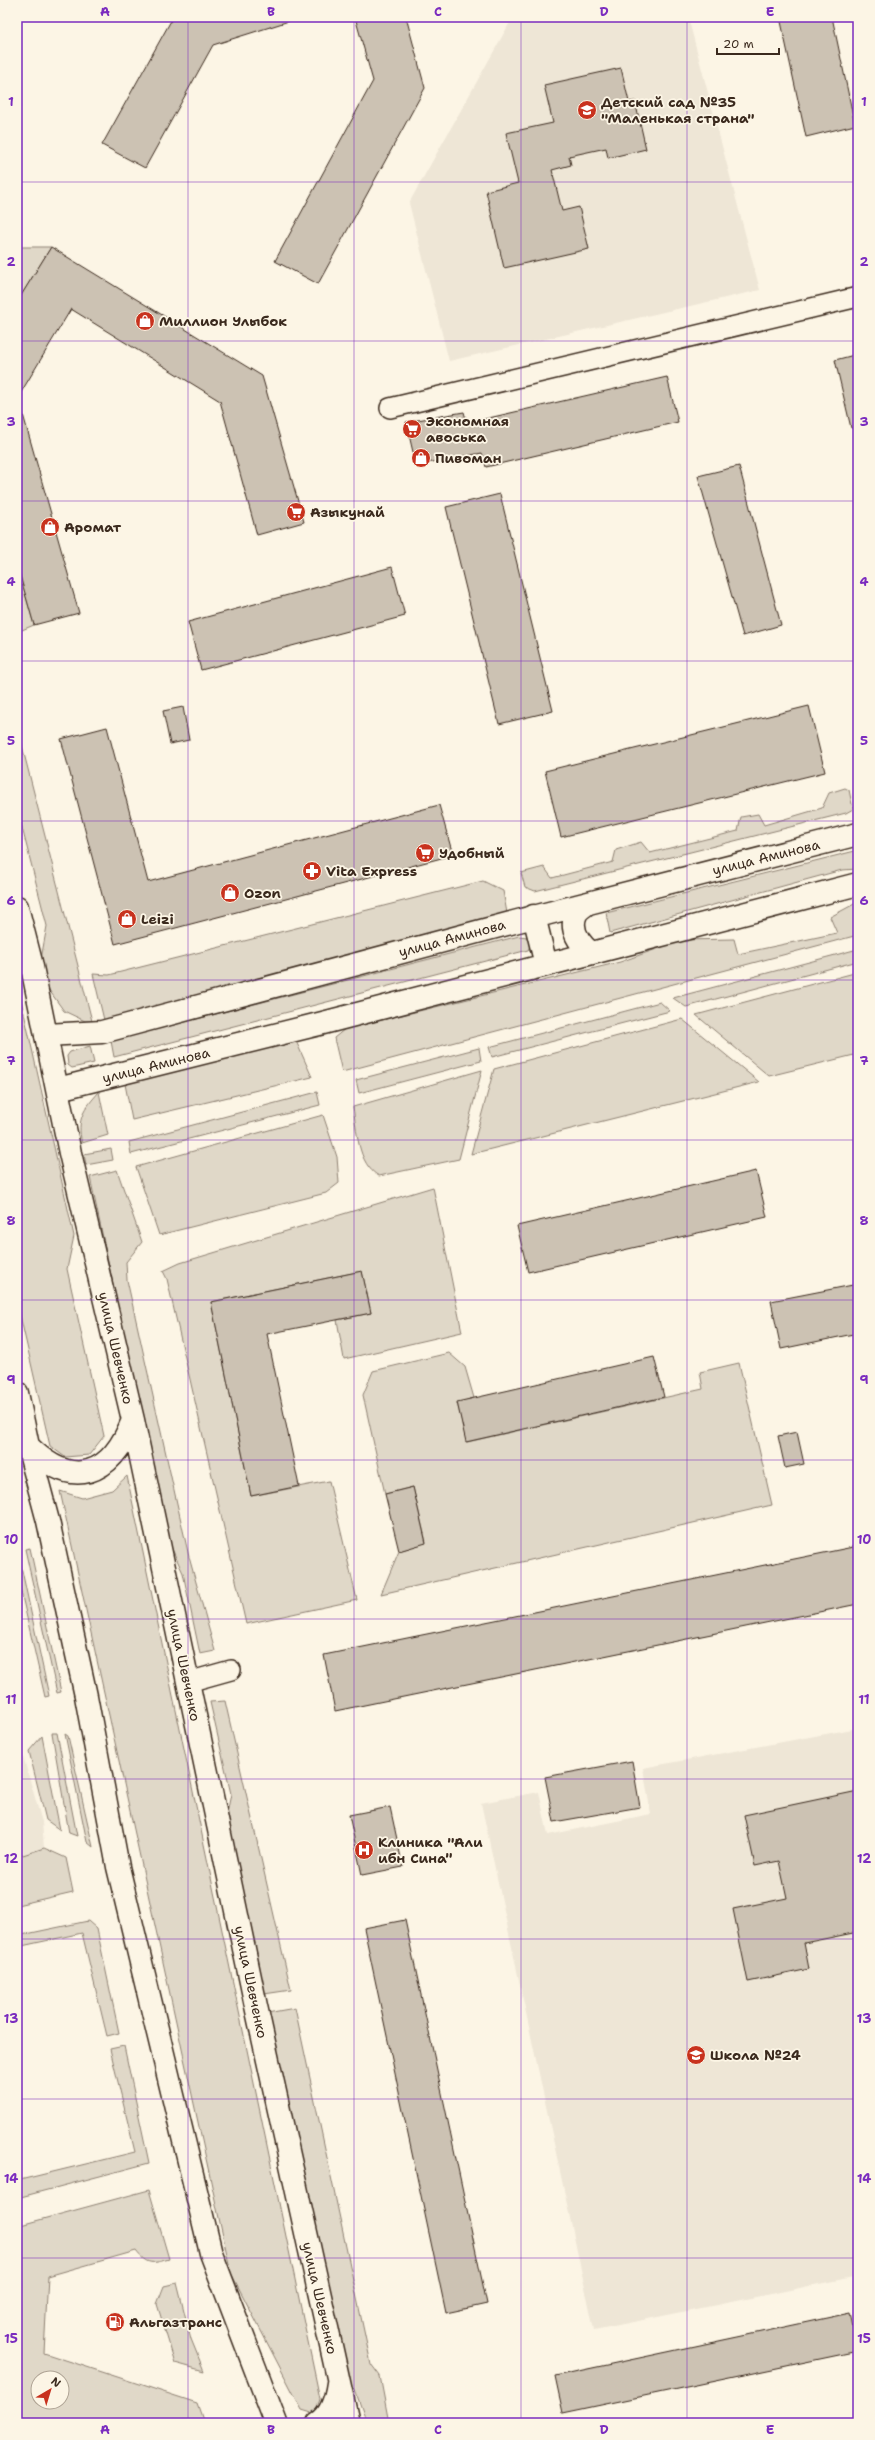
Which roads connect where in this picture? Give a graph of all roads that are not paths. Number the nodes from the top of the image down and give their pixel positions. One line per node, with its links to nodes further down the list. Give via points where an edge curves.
1 (858, 297): 2 (street)
2 (390, 408)
3 (858, 834): 5 (main road, улица Аминова)
4 (858, 884): 8 (main road, улица Аминова)
5 (588, 903): 7 (main road, улица Аминова); 8 (main road, via 576,914 574,931 580,945)
6 (17, 907): 9 (main road, улица Шевченко)
7 (534, 916): 10 (main road); 11 (main road, улица Аминова, via 102,1032)
8 (591, 953): 10 (main road, улица Аминова)
9 (24, 958): 11 (main road, улица Шевченко)
10 (546, 965): 12 (main road, улица Аминова)
11 (46, 1035): 12 (main road, улица Шевченко)
12 (58, 1089): 14 (main road, улица Шевченко, via 70,1153)
13 (17, 1393): 15 (main road)
14 (133, 1420): 15 (main road, via 126,1438 114,1454 103,1465 88,1471 71,1473 56,1469); 17 (main road, улица Шевченко)
15 (28, 1446): 19 (main road, via 48,1521 83,1681 118,1867 209,2246)
16 (231, 1670): 17 (street)
17 (188, 1682): 18 (main road, улица Шевченко)
18 (338, 2379): 21 (main road, via 331,2408 324,2420); 22 (main road, улица Шевченко)
19 (273, 2415): 20 (main road)
20 (291, 2423)
21 (318, 2423)
22 (348, 2423)

